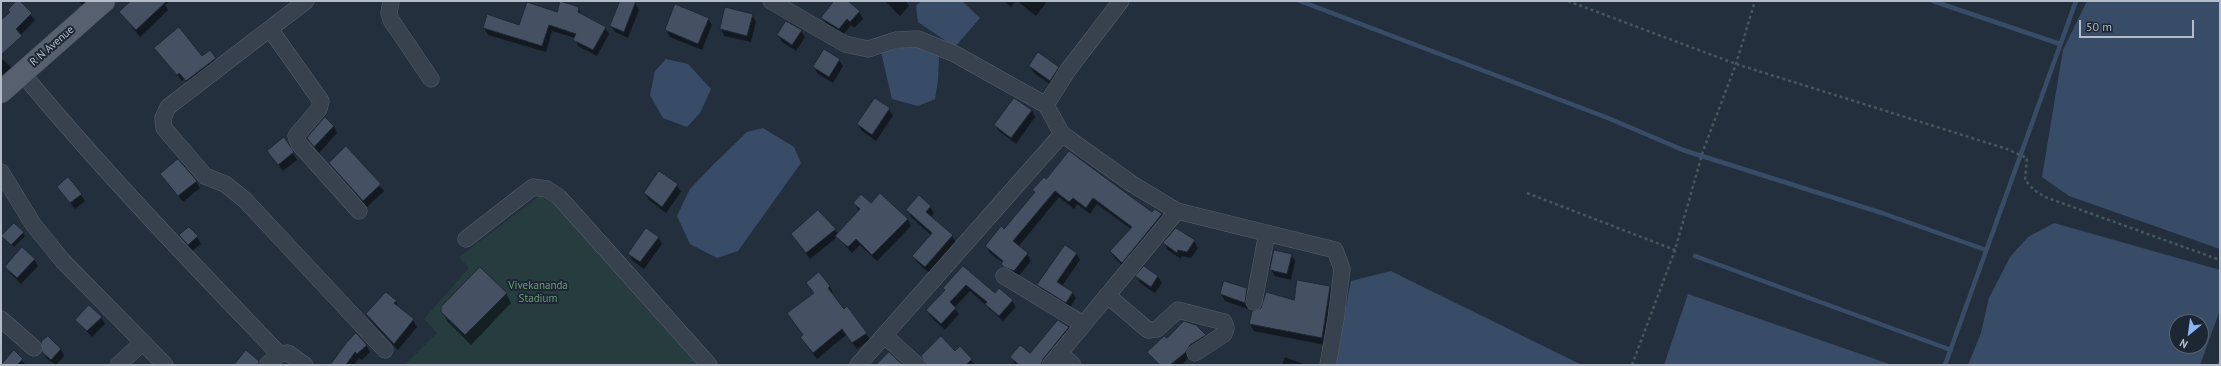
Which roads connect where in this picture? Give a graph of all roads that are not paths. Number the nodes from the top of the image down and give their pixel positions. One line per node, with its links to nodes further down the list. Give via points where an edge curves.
1 (104, 1): 7 (main road, R N Avenue)
2 (306, 1): 6 (street)
3 (391, 1): 8 (street, via 391,20)
4 (771, 1): 10 (street, via 845,44 868,48 896,40 918,39 955,54)
5 (1121, 1): 10 (street, via 1068,70)
6 (270, 29): 13 (street, via 321,101 319,109 296,136 299,144); 25 (street, via 168,107 164,128 205,176 226,184 245,200)
7 (22, 74): 9 (main road, R N Avenue); 27 (street, via 141,211)
8 (431, 79)
9 (1, 92)
10 (1046, 105): 11 (street)
11 (1062, 134): 14 (street, via 1132,184); 22 (street)
12 (1, 172): 23 (street, via 33,224 62,260)
13 (359, 211)
14 (1177, 211): 15 (street); 18 (street)
15 (1267, 233): 19 (street); 37 (street, via 1335,250 1342,269)
16 (466, 239): 33 (street, via 533,187 547,189 559,197)
17 (1004, 276): 21 (street)
18 (1107, 295): 21 (street); 26 (street, via 1148,330 1157,329 1178,310 1224,322 1224,334)
19 (1254, 302)
20 (1, 320): 24 (street)
21 (1083, 324): 28 (street)
22 (885, 336): 34 (street); 35 (street)
23 (143, 342): 29 (street); 30 (street)
24 (34, 348)
25 (385, 350)
26 (1195, 353)
27 (279, 354): 31 (street); 32 (street, via 292,354)
28 (1055, 359): 36 (street)
29 (118, 365)
30 (165, 365)
31 (267, 365)
32 (305, 365)
33 (709, 365)
34 (858, 365)
35 (918, 365)
36 (1073, 365)
37 (1328, 365)

